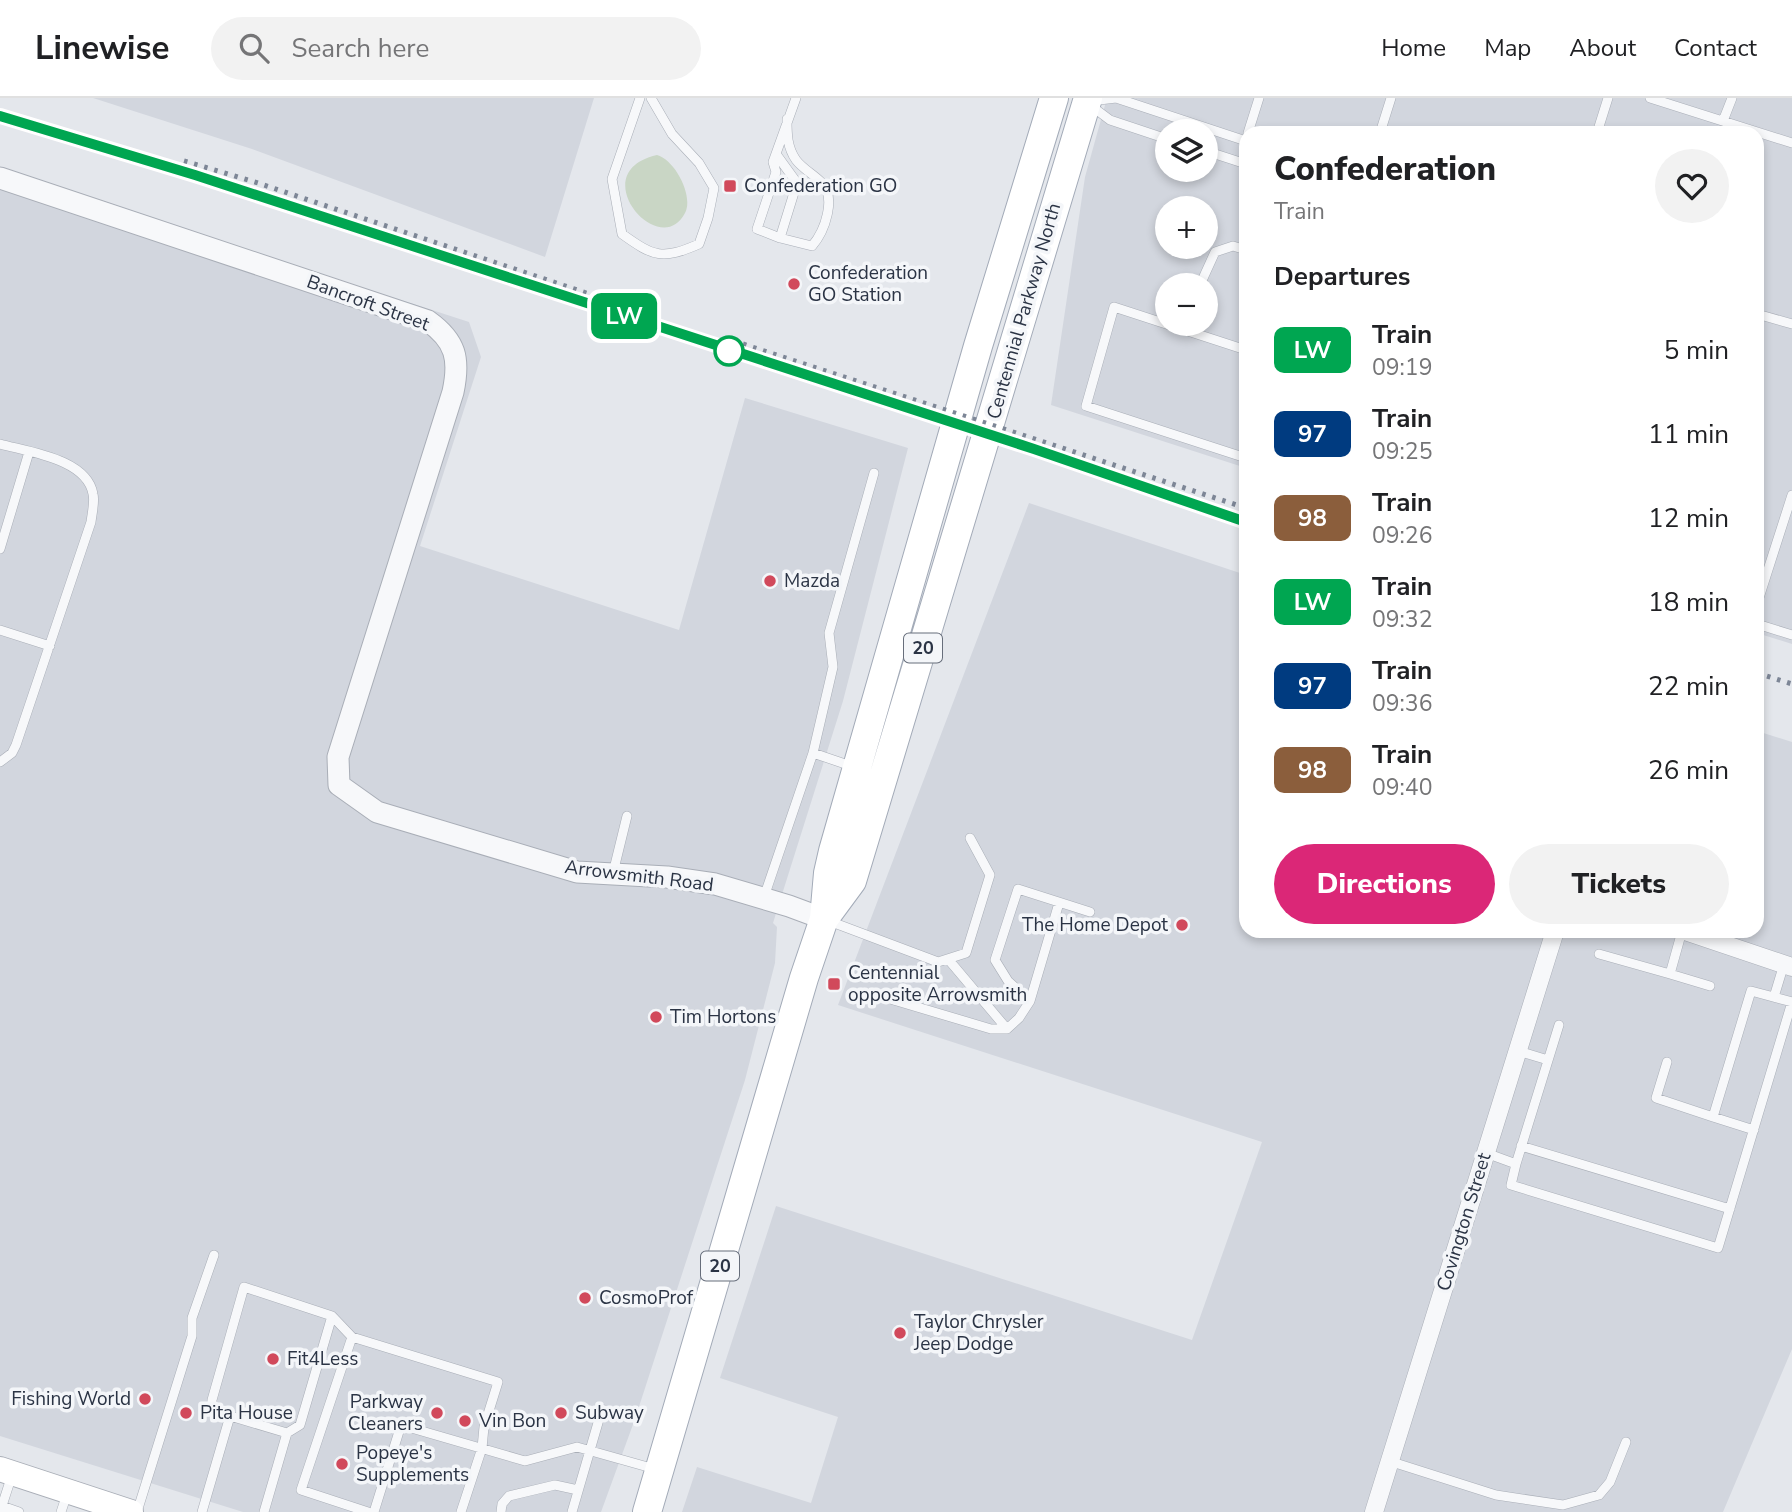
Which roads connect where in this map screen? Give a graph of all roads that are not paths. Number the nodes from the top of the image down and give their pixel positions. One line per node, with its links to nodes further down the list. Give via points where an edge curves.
1 (640, 98): 2 (lane, via 612,179 622,234 648,253 677,253 699,244 714,188)
2 (651, 98)
3 (796, 98): 11 (lane)
4 (1054, 98): 46 (main road, Centennial Parkway North / 20)
5 (1259, 98): 13 (lane)
6 (1391, 98): 14 (lane)
7 (1608, 98): 15 (lane)
8 (1650, 98): 12 (lane)
9 (1732, 98): 12 (lane)
10 (1082, 99): 18 (lane, via 1111,120); 19 (lane, via 1116,98); 54 (main road, Centennial Parkway North / 20, via 852,881)
11 (788, 119): 21 (lane); 25 (lane, via 787,142 796,160 824,184 829,208 812,246)
12 (1723, 121): 16 (lane)
13 (1250, 126)
14 (1382, 126)
15 (1599, 126)
16 (1739, 126)
17 (1764, 134): 20 (lane)
18 (1155, 135)
19 (1239, 139)
20 (1792, 143)
21 (775, 153): 25 (lane, via 797,183); 25 (lane, via 776,172 757,229)
22 (1218, 155): 23 (lane)
23 (1239, 162)
24 (0, 178): 47 (street, Bancroft Street, via 428,321 445,333 453,348 457,375 338,757)
25 (780, 239)
26 (1239, 248): 27 (lane, via 1215,252)
27 (1205, 273)
28 (1764, 316): 30 (lane)
29 (1155, 319): 35 (lane, via 1114,307 1086,406)
30 (1792, 324)
31 (1209, 336): 32 (lane)
32 (1239, 347)
33 (0, 444): 34 (lane)
34 (29, 452): 38 (lane); 43 (lane, via 76,468 94,497 91,522)
35 (1239, 456)
36 (874, 473): 44 (lane, via 829,634 833,667)
37 (1792, 495): 39 (lane)
38 (0, 549)
39 (1764, 582)
40 (1764, 626): 42 (lane)
41 (4, 631): 43 (lane)
42 (1792, 635)
43 (50, 646): 45 (lane, via 16,745)
44 (813, 753): 46 (lane); 51 (lane)
45 (0, 762)
46 (857, 768): 54 (main road, Centennial Parkway North / 20, via 828,873)
47 (339, 785): 50 (street, Arrowsmith Road, via 377,812 577,872)
48 (627, 816): 50 (lane)
49 (970, 838): 59 (lane, via 990,875 966,953)
50 (613, 874): 51 (street, Arrowsmith Road, via 715,884)
51 (764, 898): 54 (street, Arrowsmith Road)
52 (1059, 903): 53 (lane); 65 (lane); 65 (lane, via 1018,890 995,960)
53 (1090, 912)
54 (824, 919): 59 (lane, via 920,956 938,961); 88 (main road, Centennial Parkway North / 20)
55 (1553, 938): 68 (street, Covington Street)
56 (1682, 938): 61 (lane)
57 (1705, 938): 60 (street)
58 (1599, 954): 61 (lane)
59 (948, 958): 67 (lane)
60 (1788, 965): 64 (lane)
61 (1670, 974): 62 (lane)
62 (1710, 986)
63 (870, 993): 67 (lane, via 991,1029)
64 (1774, 997): 71 (lane, via 1751,991); 72 (lane, via 1792,1002)
65 (1030, 1001): 67 (lane)
66 (1559, 1025): 69 (lane)
67 (1007, 1029)
68 (1518, 1051): 69 (lane); 74 (street, Covington Street)
69 (1548, 1060): 73 (lane)
70 (1667, 1062): 71 (lane, via 1656,1098)
71 (1713, 1117): 72 (lane)
72 (1754, 1130): 76 (lane)
73 (1521, 1146): 75 (lane); 76 (lane)
74 (1486, 1153): 75 (lane); 86 (street, Covington Street)
75 (1516, 1164): 76 (lane, via 1511,1185 1718,1248)
76 (1730, 1209)
77 (214, 1255): 94 (lane)
78 (332, 1315): 79 (lane); 81 (lane, via 244,1287 212,1400 211,1411); 82 (lane, via 300,1425)
79 (352, 1337): 84 (lane, via 498,1382); 97 (lane, via 301,1490)
80 (602, 1409): 85 (lane)
81 (230, 1416): 82 (lane); 95 (lane)
82 (287, 1433): 96 (lane)
83 (1626, 1442): 86 (lane, via 1610,1482 1599,1495 1563,1505 1496,1495)
84 (482, 1448): 85 (lane, via 525,1461 577,1447); 98 (lane, via 401,1424); 99 (lane)
85 (590, 1451): 88 (lane); 89 (lane)
86 (1390, 1461): 103 (street, Covington Street)
87 (6, 1471): 90 (main road); 91 (lane)
88 (660, 1471): 102 (main road, Centennial Parkway North / 20)
89 (578, 1490): 100 (lane, via 555,1485 509,1496); 101 (lane)
90 (64, 1502): 93 (main road)
91 (1, 1509): 92 (lane)
92 (19, 1512)
93 (131, 1512)
94 (138, 1512)
95 (202, 1512)
96 (264, 1512)
97 (368, 1512)
98 (374, 1512)
99 (461, 1512)
100 (502, 1512)
101 (572, 1512)
102 (647, 1512)
103 (1374, 1512)

